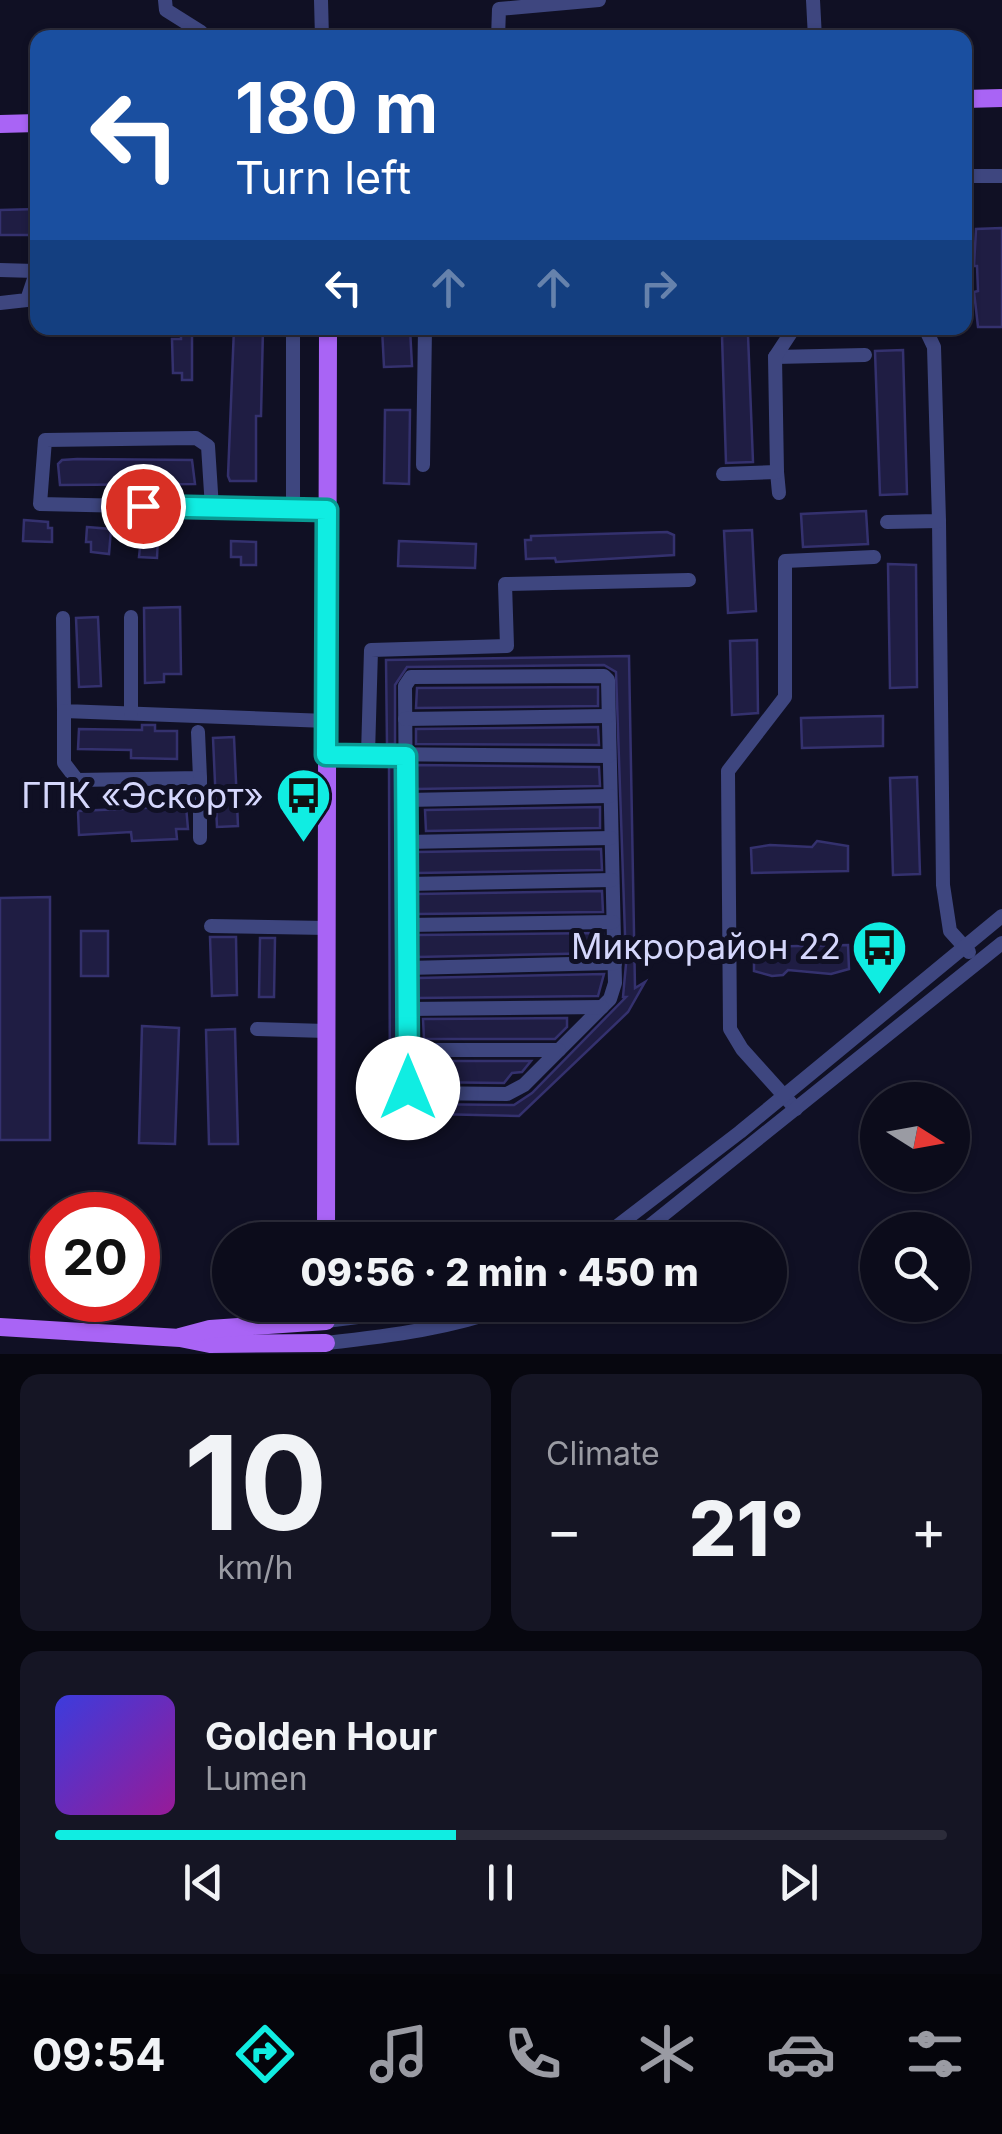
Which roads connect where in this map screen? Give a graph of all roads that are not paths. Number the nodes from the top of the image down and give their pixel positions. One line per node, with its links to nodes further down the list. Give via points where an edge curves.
1 (165, 0): 5 (street, via 166,10)
2 (320, 0): 6 (street)
3 (599, 0): 7 (street, via 499,9)
4 (813, 0): 8 (street)
5 (199, 30)
6 (322, 30)
7 (498, 30)
8 (815, 30)
9 (1002, 98): 10 (main road)
10 (972, 99)
11 (30, 123): 12 (main road)
12 (0, 124)
13 (972, 176): 14 (street)
14 (1002, 176)
15 (30, 269): 16 (street)
16 (0, 270)
17 (30, 290): 18 (street, via 27,300)
18 (0, 302)
19 (292, 335): 31 (street)
20 (328, 335): 32 (main road)
21 (425, 335): 26 (street)
22 (789, 335): 25 (street)
23 (928, 335): 33 (street)
24 (865, 355): 25 (street)
25 (774, 357): 27 (street)
26 (423, 465)
27 (777, 472): 28 (street); 29 (street)
28 (723, 474)
29 (779, 493)
30 (212, 508): 30 (street, via 40,504 45,440 196,438 208,446); 31 (street)
31 (293, 509): 32 (street)
32 (327, 510): 43 (main road)
33 (940, 521): 34 (street); 63 (street, via 943,885 950,931)
34 (886, 522)
35 (874, 556): 73 (street, via 785,561 785,697 728,771 730,1029)
36 (689, 580): 45 (street, via 505,584 506,646 371,650)
37 (131, 617): 40 (street)
38 (63, 618): 39 (street)
39 (64, 711): 40 (street); 49 (street, via 64,763 77,780)
40 (131, 714): 43 (street)
41 (608, 716): 42 (street); 42 (street, via 604,676 411,677); 48 (street)
42 (405, 719): 47 (street)
43 (326, 721): 46 (main road)
44 (198, 732): 49 (street)
45 (368, 754): 46 (street); 47 (street)
46 (326, 755): 61 (main road)
47 (406, 756): 48 (street); 51 (street)
48 (609, 756): 50 (street)
49 (200, 778): 52 (street)
50 (610, 796): 51 (street); 53 (street)
51 (406, 800): 54 (street)
52 (200, 838)
53 (611, 838): 54 (street); 55 (street)
54 (406, 842): 56 (street)
55 (612, 880): 56 (street); 58 (street)
56 (406, 884): 59 (street)
57 (1002, 916): 63 (street)
58 (614, 922): 59 (street); 65 (street)
59 (407, 925): 66 (street)
60 (210, 926): 61 (street)
61 (326, 928): 70 (main road)
62 (1002, 943): 64 (street)
63 (964, 947): 64 (street); 73 (street)
64 (979, 962): 74 (street)
65 (614, 963): 66 (street); 67 (street, via 615,983)
66 (407, 968): 68 (street)
67 (602, 1007): 68 (street); 72 (street)
68 (408, 1009): 71 (street)
69 (257, 1029): 70 (street)
70 (326, 1031): 75 (main road)
71 (408, 1050): 72 (street); 72 (street, via 408,1088 415,1093 508,1094)
72 (559, 1050)
73 (784, 1096): 74 (street); 76 (street)
74 (796, 1109): 77 (street)
75 (326, 1222)
76 (622, 1222)
77 (655, 1222)
78 (256, 1322): 82 (main road)
79 (326, 1322): 83 (main road)
80 (458, 1322): 83 (street)
81 (0, 1327): 82 (main road)
82 (180, 1338): 83 (main road)
83 (326, 1348)

